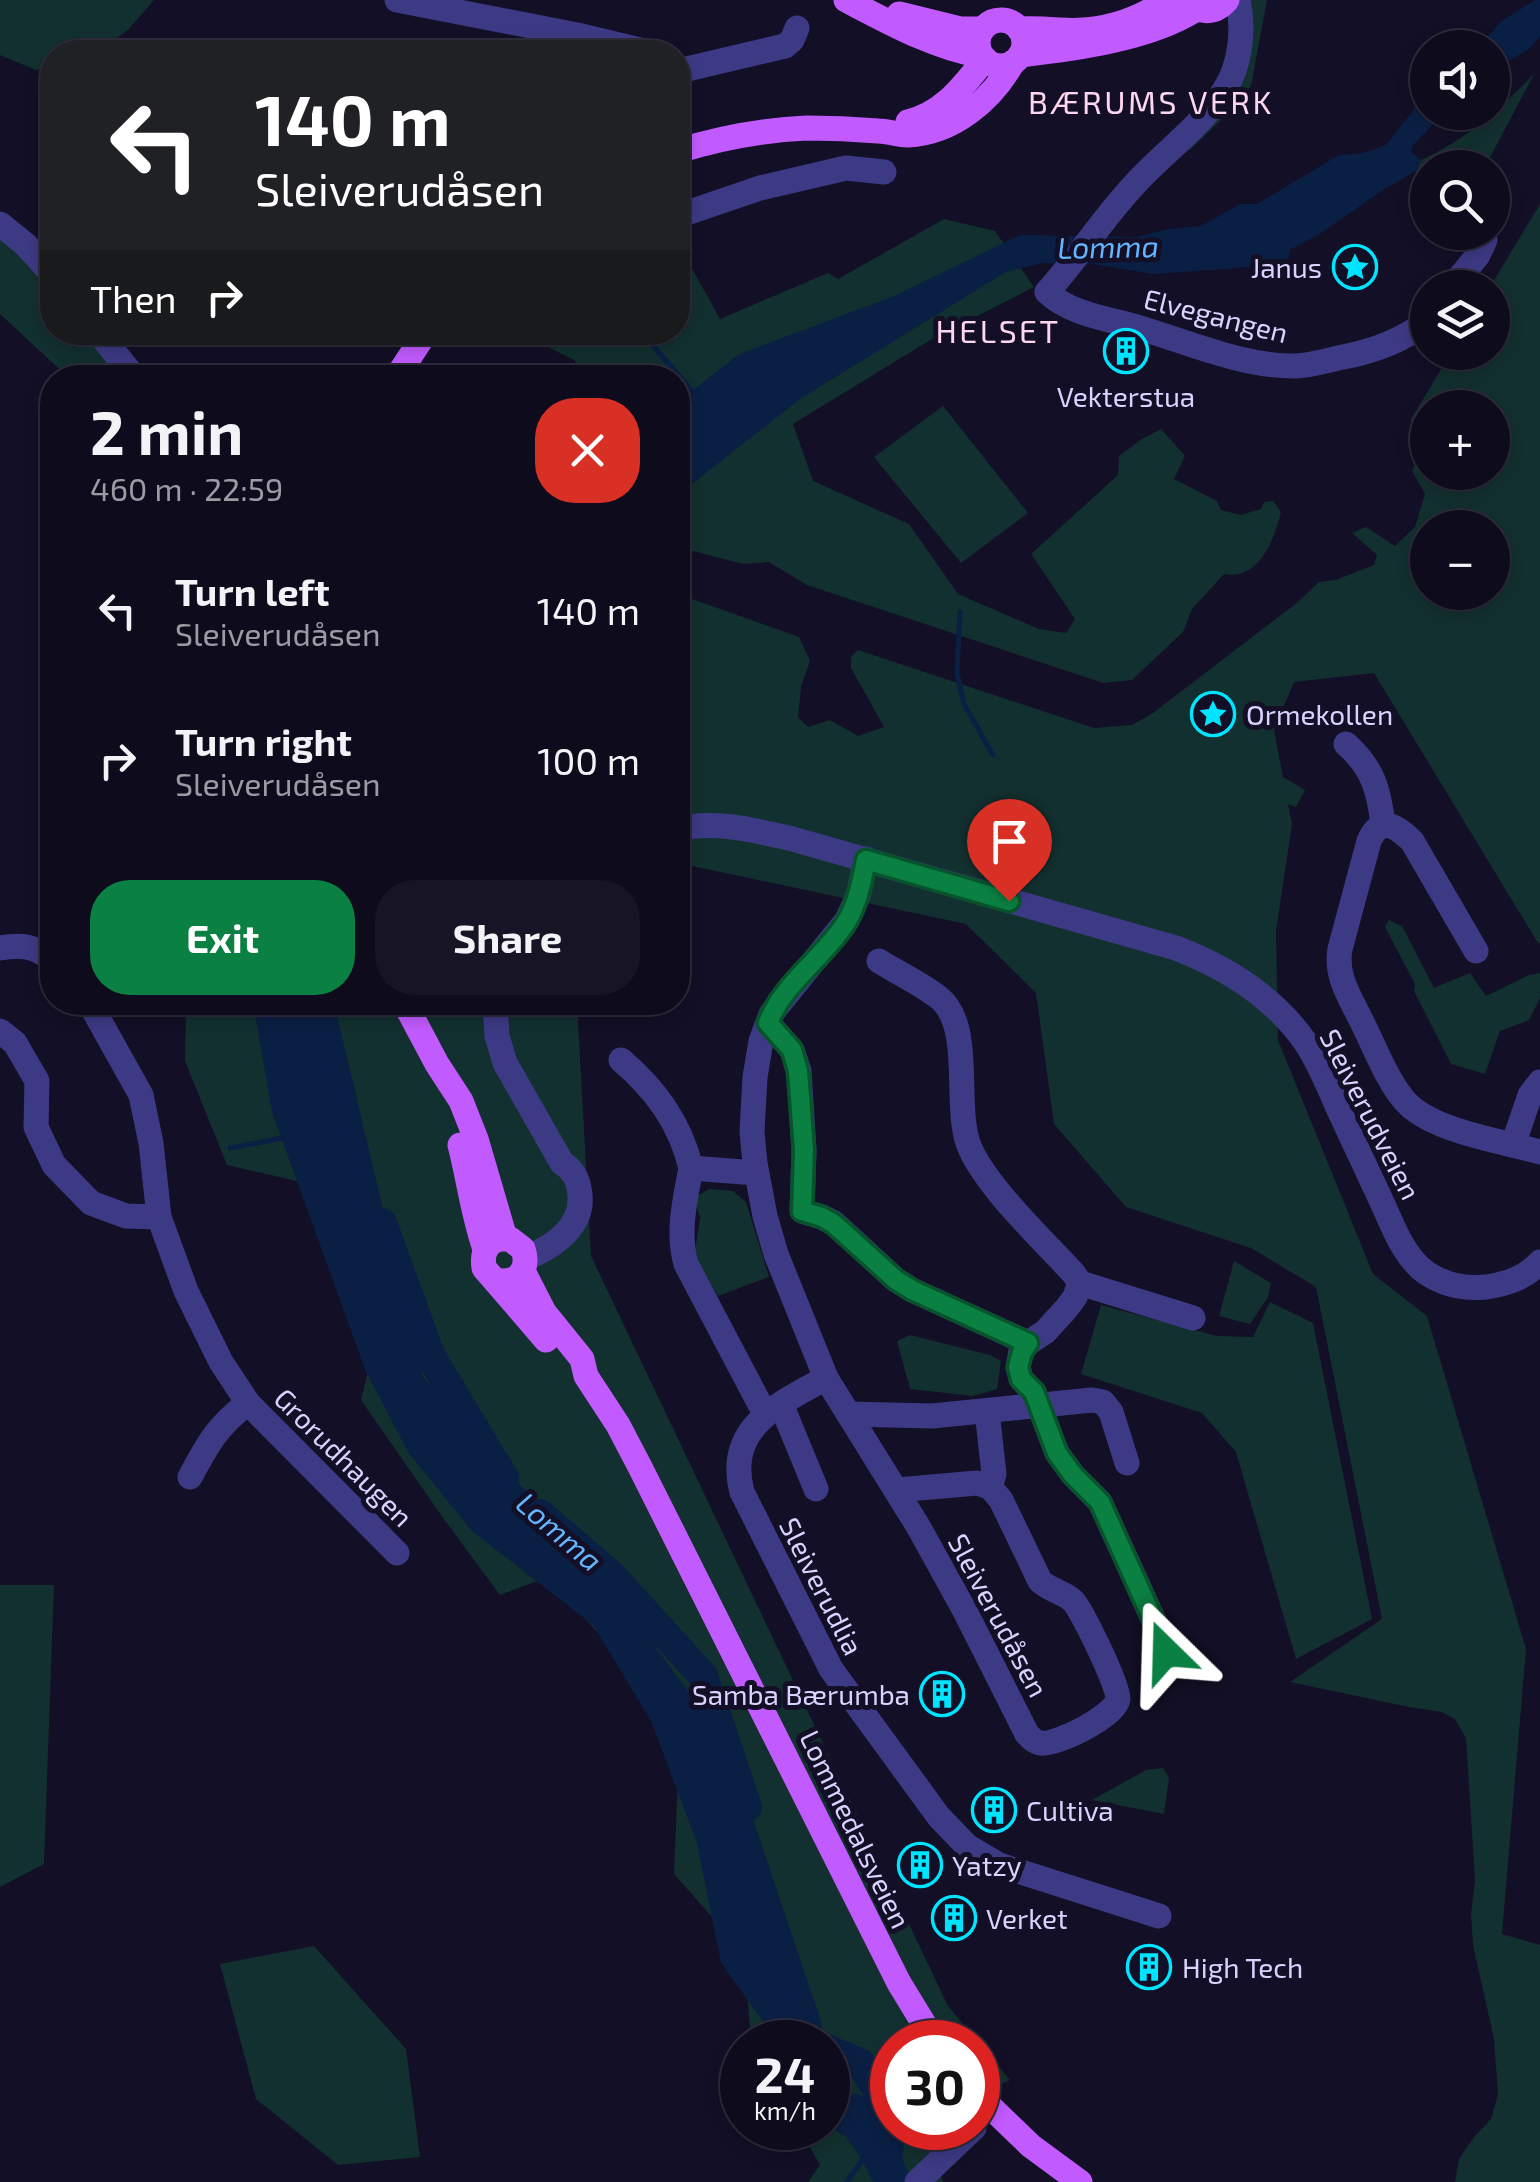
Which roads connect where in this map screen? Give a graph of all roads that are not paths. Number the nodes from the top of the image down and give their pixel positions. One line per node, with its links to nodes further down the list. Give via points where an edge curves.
1 (397, 0): 10 (street)
2 (846, 0): 12 (main road, via 934,43)
3 (868, 0): 8 (main road, via 914,19)
4 (1168, 0): 9 (main road, via 1112,28)
5 (1238, 0): 11 (street)
6 (1204, 5): 11 (street); 13 (main road, via 1122,38)
7 (797, 28): 14 (street, via 784,46)
8 (982, 29): 9 (main road, via 1000,20); 12 (main road)
9 (1019, 29): 13 (main road, via 1024,46)
10 (598, 40)
11 (1238, 46): 21 (street, Elvegangen, via 1226,89 1096,230 1054,283 1054,298 1207,350 1270,364 1301,366 1368,352)
12 (983, 58): 13 (main road, via 1003,66); 15 (main road, via 944,106)
13 (1016, 59): 15 (main road, via 991,93 950,124 908,135)
14 (690, 68)
15 (879, 131): 16 (main road, via 769,131)
16 (690, 149)
17 (884, 172): 18 (street, via 846,168)
18 (690, 212)
19 (0, 224): 20 (street)
20 (40, 261)
21 (1410, 335)
22 (108, 345): 23 (street)
23 (125, 365)
24 (1346, 744): 25 (street, via 1374,779)
25 (1383, 825): 29 (street, via 1412,841); 39 (street, via 1369,841 1340,948 1342,982 1402,1099 1442,1126)
26 (690, 828): 27 (street, Sleiverudveien, via 750,829)
27 (866, 860): 35 (street, Sleiverudåsen, via 848,920); 45 (street, Sleiverudveien, via 1210,962 1268,1000 1308,1046 1415,1262 1464,1288)
28 (0, 948): 30 (street, via 19,944)
29 (1476, 951)
30 (40, 952)
31 (879, 961): 46 (street, via 949,1010 956,1023 968,1144 994,1186)
32 (96, 1015): 43 (street, Grorudhaugen, via 141,1095)
33 (411, 1015): 44 (main road, Lommedalsveien, via 461,1101)
34 (496, 1015): 44 (street, via 505,1063 573,1172 581,1199 572,1226 555,1244)
35 (768, 1023): 42 (street, Sleiverudåsen, via 755,1076); 48 (street, via 792,1050 798,1071 802,1211 834,1224 912,1290)
36 (0, 1031): 43 (street, via 37,1081 36,1127 54,1165 91,1203 126,1216)
37 (621, 1060): 41 (street, via 665,1106)
38 (1540, 1082): 39 (street)
39 (1513, 1144): 40 (street)
40 (1540, 1152)
41 (691, 1168): 42 (street); 53 (street, via 681,1246 686,1264)
42 (756, 1174): 50 (street, Sleiverudåsen, via 776,1254)
43 (159, 1217): 51 (street, Grorudhaugen, via 186,1291)
44 (511, 1252): 49 (main road, Lommedalsveien, via 544,1312 582,1359); 49 (main road, Lommedalsveien, via 514,1280 496,1280 563,1360)
45 (1537, 1272)
46 (1080, 1283): 47 (street); 48 (street, via 1066,1309)
47 (1192, 1318)
48 (1028, 1343): 52 (street, via 1018,1367)
49 (586, 1376): 64 (main road, Lommedalsveien, via 640,1467)
50 (826, 1378): 53 (street); 55 (street, Sleiverudåsen)
51 (248, 1403): 57 (street, Grorudhaugen, via 211,1438); 61 (street, Grorudhaugen)
52 (1038, 1404): 54 (street); 56 (street, via 1103,1402); 62 (street, via 1057,1453 1100,1502)
53 (773, 1409): 59 (street); 63 (street, Sleiverudlia, via 742,1450 742,1492 831,1669 939,1817 1000,1865)
54 (987, 1410): 55 (street); 58 (street)
55 (849, 1414): 60 (street, Sleiverudåsen)
56 (1127, 1463)
57 (190, 1477)
58 (990, 1486): 60 (street); 60 (street, Sleiverudåsen, via 1040,1581 1073,1600 1118,1691 1118,1702 1100,1720 1043,1744 1027,1734)
59 (816, 1489)
60 (897, 1490)
61 (397, 1553)
62 (1166, 1652)
63 (1159, 1916)
64 (922, 2020)
65 (1000, 2127): 68 (main road)
66 (948, 2150): 67 (street)
67 (920, 2180)
68 (1080, 2182)

